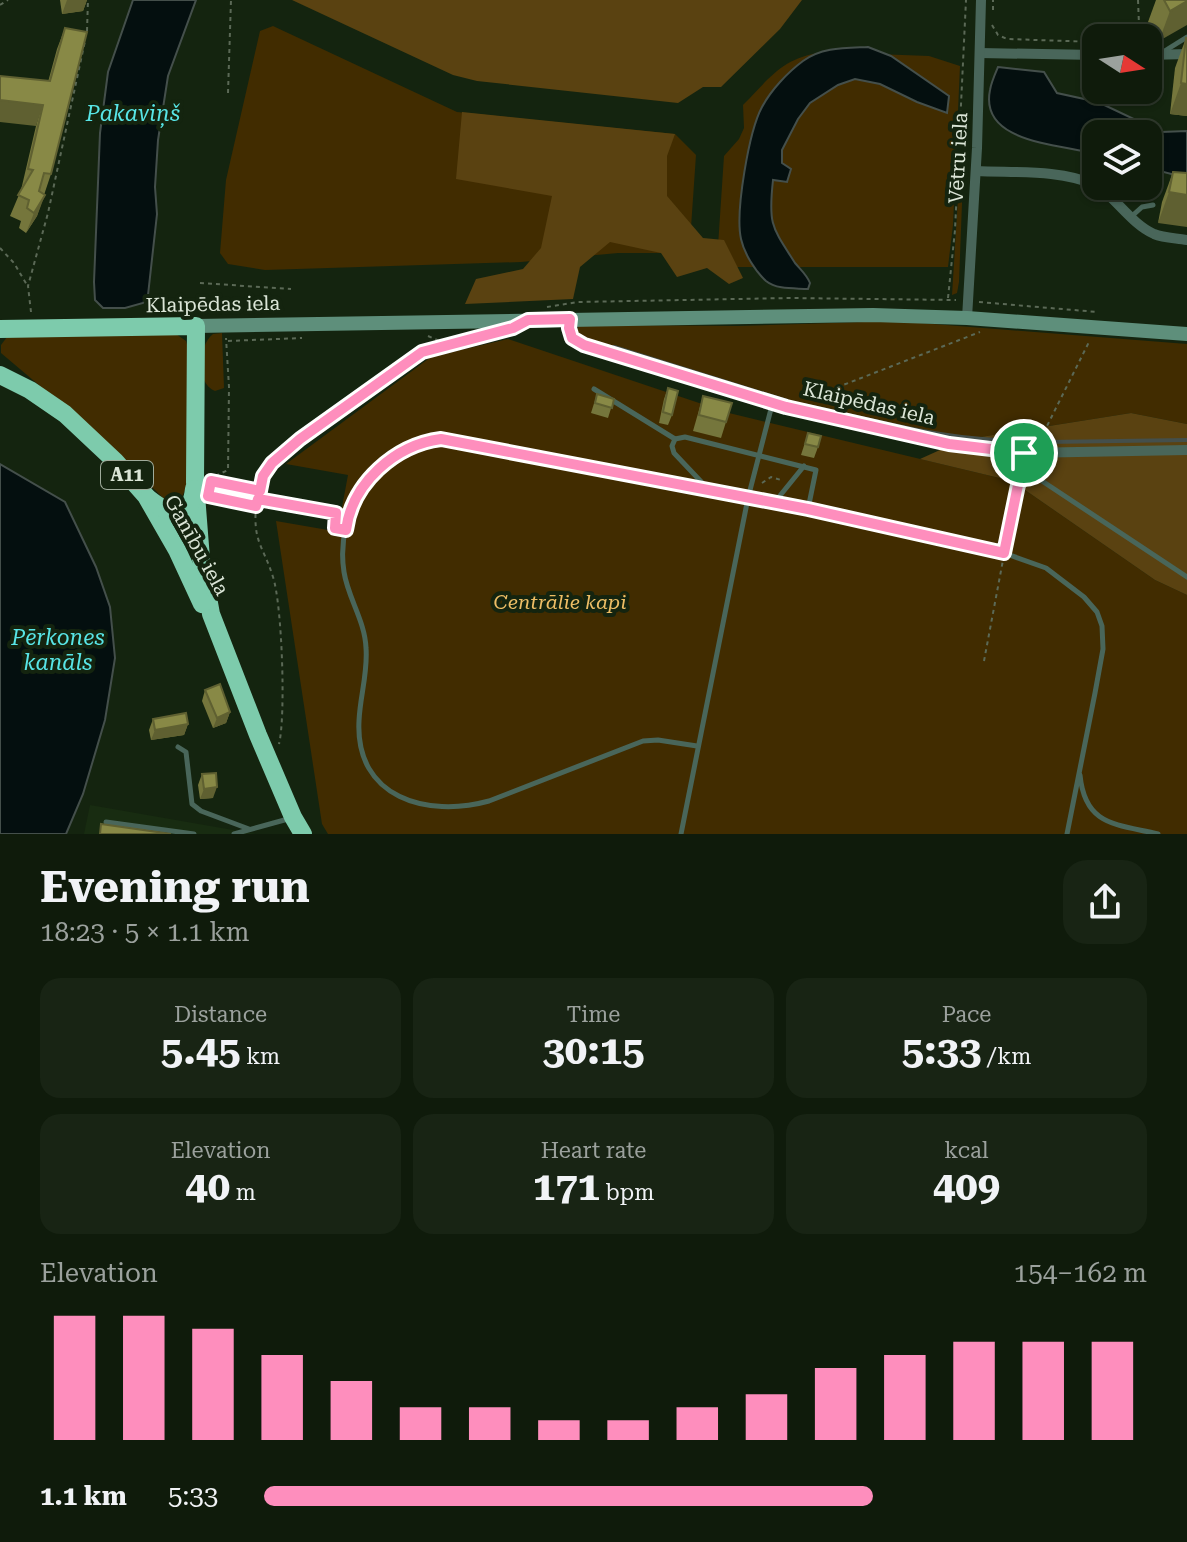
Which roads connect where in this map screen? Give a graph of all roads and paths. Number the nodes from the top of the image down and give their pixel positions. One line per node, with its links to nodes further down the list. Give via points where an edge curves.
1 (8, 0): 7 (path)
2 (89, 0): 26 (path, via 48,213)
3 (231, 0): 17 (path)
4 (966, 0): 29 (path)
5 (981, 0): 13 (street, Vētru iela)
6 (1138, 0): 9 (path)
7 (0, 5)
8 (992, 24): 11 (path, via 1007,39)
9 (1139, 24)
10 (1187, 37): 12 (lane)
11 (1082, 42)
12 (1162, 48)
13 (980, 53): 16 (street); 18 (street, Vētru iela)
14 (1162, 53): 15 (street)
15 (1187, 54)
16 (1082, 55)
17 (228, 93)
18 (976, 171): 19 (street); 30 (street, Vētru iela)
19 (1082, 179)
20 (1113, 200): 22 (street)
21 (1153, 205): 22 (lane)
22 (1132, 216): 23 (street, via 1156,235)
23 (1187, 240)
24 (0, 248): 26 (path)
25 (200, 283): 27 (path)
26 (28, 286): 37 (path)
27 (291, 289)
28 (956, 300): 29 (path)
29 (948, 301): 32 (path, via 609,301 578,302)
30 (968, 301): 31 (path); 33 (street, Vētru iela)
31 (1097, 312)
32 (532, 314): 34 (main road, Klaipēdas iela); 35 (main road, Klaipēdas iela)
33 (967, 318): 34 (main road, Klaipēdas iela); 41 (main road, Klaipēdas iela)
34 (570, 319): 49 (street, Klaipēdas iela, via 572,338 584,345)
35 (196, 326): 37 (highway, Klaipēdas iela); 57 (highway, Ganību iela / A11)
36 (992, 328): 50 (path)
37 (30, 329): 38 (highway, Klaipēdas iela)
38 (2, 330)
39 (226, 333): 44 (path)
40 (486, 334): 59 (path, via 422,352 272,463)
41 (1187, 334)
42 (1091, 337): 53 (path)
43 (312, 338): 44 (path)
44 (226, 341): 57 (path, via 228,470)
45 (0, 364): 48 (highway)
46 (0, 375): 48 (highway, Ganību iela / A11)
47 (594, 389): 51 (lane)
48 (30, 390): 62 (highway, Ganību iela / A11, via 87,433)
49 (772, 404): 50 (street, Klaipēdas iela); 54 (lane)
50 (786, 407): 53 (street, Klaipēdas iela, via 949,444)
51 (675, 439): 54 (lane); 60 (lane, via 674,453)
52 (1187, 450): 53 (street, Klaipēdas iela)
53 (1029, 453): 56 (lane)
54 (760, 455): 55 (lane); 61 (lane)
55 (804, 466): 58 (lane); 66 (lane, via 816,470)
56 (1029, 468): 68 (path, via 1018,485); 69 (lane)
57 (203, 482): 59 (path); 62 (highway, via 187,509 177,514 162,510); 65 (path, via 208,496); 70 (highway, Ganību iela / A11, via 201,559)
58 (787, 487): 61 (path, via 771,477); 64 (lane)
59 (260, 491): 63 (path)
60 (710, 492): 61 (lane); 67 (lane, via 441,439 423,442 376,470 363,485)
61 (749, 495): 64 (lane); 73 (lane)
62 (146, 496): 70 (highway, Ganību iela / A11)
63 (258, 499): 65 (path); 67 (path, via 336,513 335,528)
64 (774, 503): 66 (lane)
65 (256, 506): 72 (path, via 254,529 273,577 278,615 278,748)
66 (808, 509): 68 (lane)
67 (346, 530): 73 (lane, via 344,574 367,645 360,737 380,784 395,795 412,803 465,807 643,741)
68 (1004, 553): 71 (path); 75 (lane, via 1046,568 1066,582 1097,612 1102,626 1103,649)
69 (1187, 577)
70 (211, 614): 76 (highway, Ganību iela / A11)
71 (984, 661)
72 (272, 734)
73 (697, 746): 82 (lane)
74 (178, 747): 78 (lane, via 186,752 192,804)
75 (1080, 770): 83 (lane); 84 (lane, via 1088,806 1101,818)
76 (293, 817): 78 (lane); 81 (highway, Ganību iela / A11)
77 (106, 822): 79 (lane)
78 (249, 829): 80 (lane)
79 (194, 834)
80 (234, 834)
81 (303, 834)
82 (681, 834)
83 (1067, 834)
84 (1158, 834)

